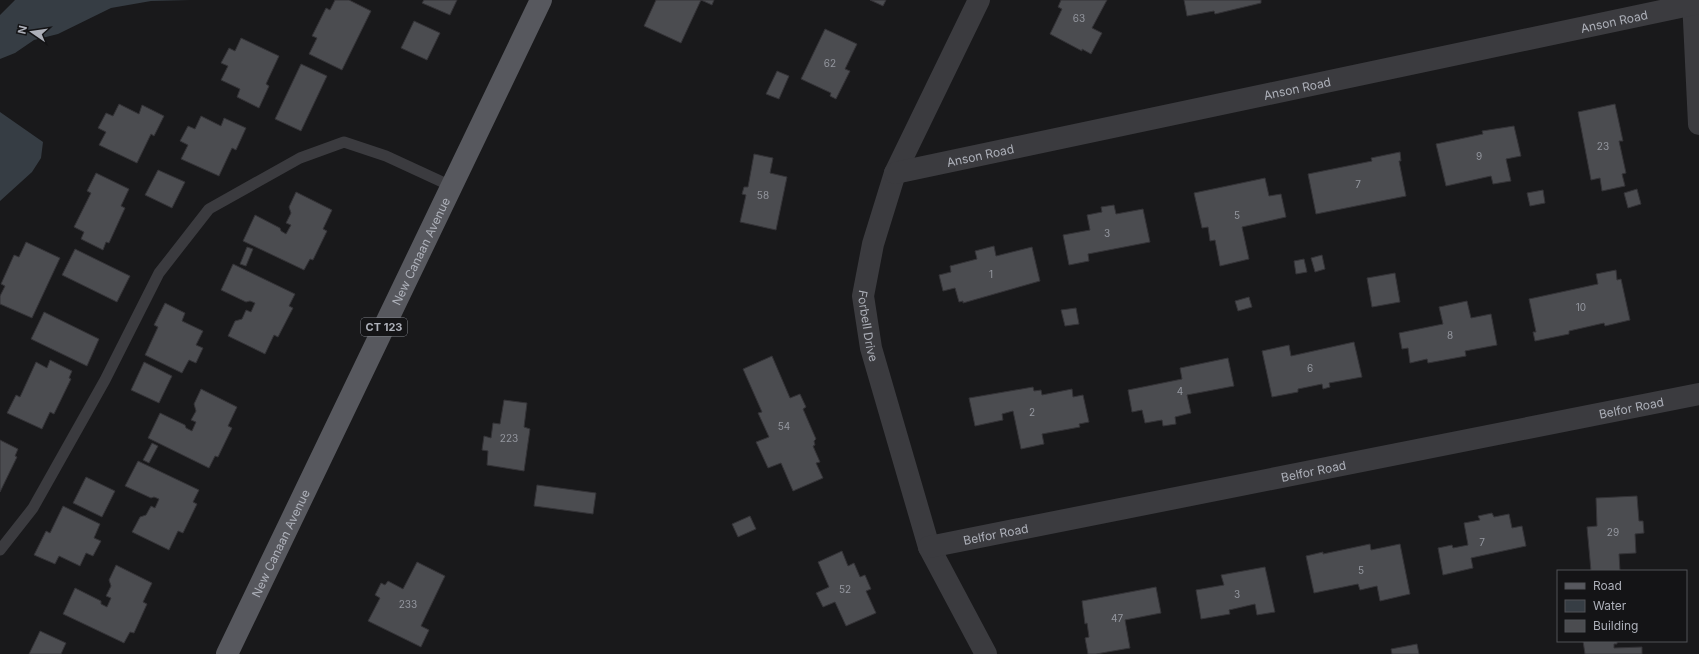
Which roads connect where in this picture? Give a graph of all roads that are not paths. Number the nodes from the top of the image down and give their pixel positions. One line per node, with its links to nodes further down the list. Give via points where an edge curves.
1 (541, 0): 6 (main road, New Canaan Avenue / CT 123)
2 (979, 0): 5 (street, Forbell Drive)
3 (1695, 2): 4 (street); 5 (street, Anson Road)
4 (1699, 124)
5 (895, 173): 8 (street, Forbell Drive, via 873,244 863,296 871,348)
6 (451, 186): 9 (lane, via 386,156 344,142 300,158 210,209 159,272 105,380 33,508); 10 (main road, New Canaan Avenue / CT 123)
7 (1699, 394): 8 (street, Belfor Road)
8 (929, 547): 11 (street, Forbell Drive)
9 (0, 550)
10 (227, 654)
11 (986, 654)

